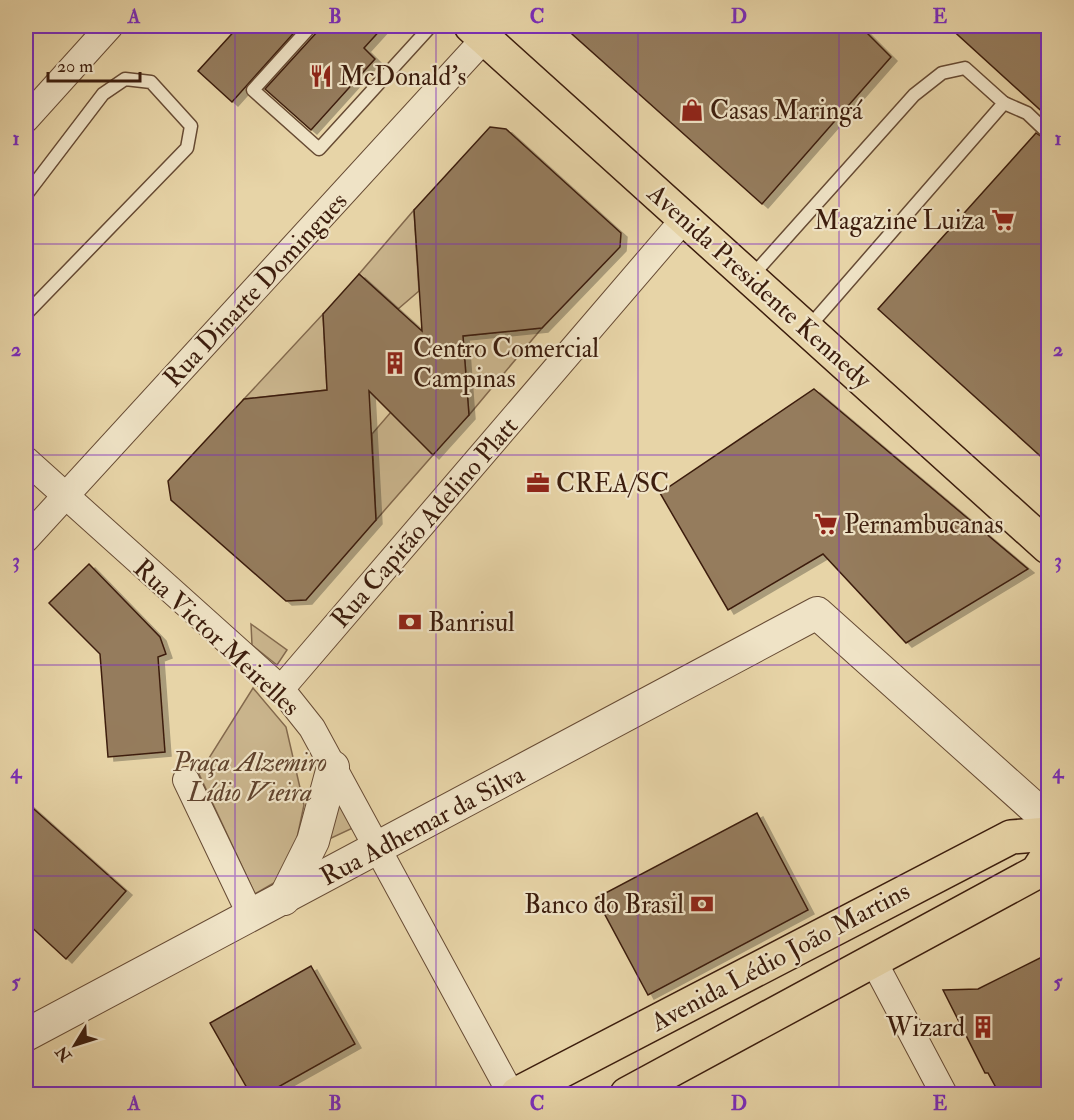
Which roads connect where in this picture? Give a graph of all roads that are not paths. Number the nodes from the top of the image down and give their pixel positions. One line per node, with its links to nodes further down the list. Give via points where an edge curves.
1 (110, 26): 6 (street)
2 (311, 26): 3 (lane, via 253,90 319,149)
3 (430, 26)
4 (478, 32): 9 (main road, Avenida Presidente Kennedy); 14 (street, Rua Dinarte Domingues)
5 (1004, 103): 7 (lane, via 1027,113); 10 (lane, via 965,68 942,73 914,95); 12 (lane)
6 (26, 119)
7 (1048, 133)
8 (26, 195): 11 (lane, via 103,94 125,79 151,82 190,126 187,148)
9 (685, 218): 10 (main road, Avenida Presidente Kennedy); 17 (street, Rua Capitão Adelino Platt)
10 (750, 278): 12 (main road, Avenida Presidente Kennedy)
11 (26, 314)
12 (807, 329): 16 (main road, Avenida Presidente Kennedy)
13 (26, 460): 14 (street, Rua Victor Meirelles)
14 (65, 496): 15 (street, Rua Dinarte Domingues); 17 (street, Rua Victor Meirelles)
15 (26, 539)
16 (1048, 547)
17 (280, 689): 18 (street, Rua Victor Meirelles, via 312,729)
18 (333, 767): 22 (street, Rua Victor Meirelles); 24 (street, via 313,841)
19 (186, 780): 25 (street)
20 (1048, 820): 22 (street, Rua Adhemar da Silva, via 817,613)
21 (1048, 834): 29 (main road, Avenida Lédio João Martins, via 1011,837)
22 (377, 849): 24 (street, Rua Adhemar da Silva); 28 (street, Rua Victor Meirelles)
23 (1048, 855): 26 (main road, Avenida Lédio João Martins, via 1037,872)
24 (284, 899): 25 (street, Rua Adhemar da Silva)
25 (251, 916): 27 (street, Rua Adhemar da Silva)
26 (874, 962): 30 (main road, Avenida Lédio João Martins); 31 (street)
27 (26, 1035)
28 (511, 1095)
29 (517, 1095)
30 (627, 1095)
31 (944, 1095)

